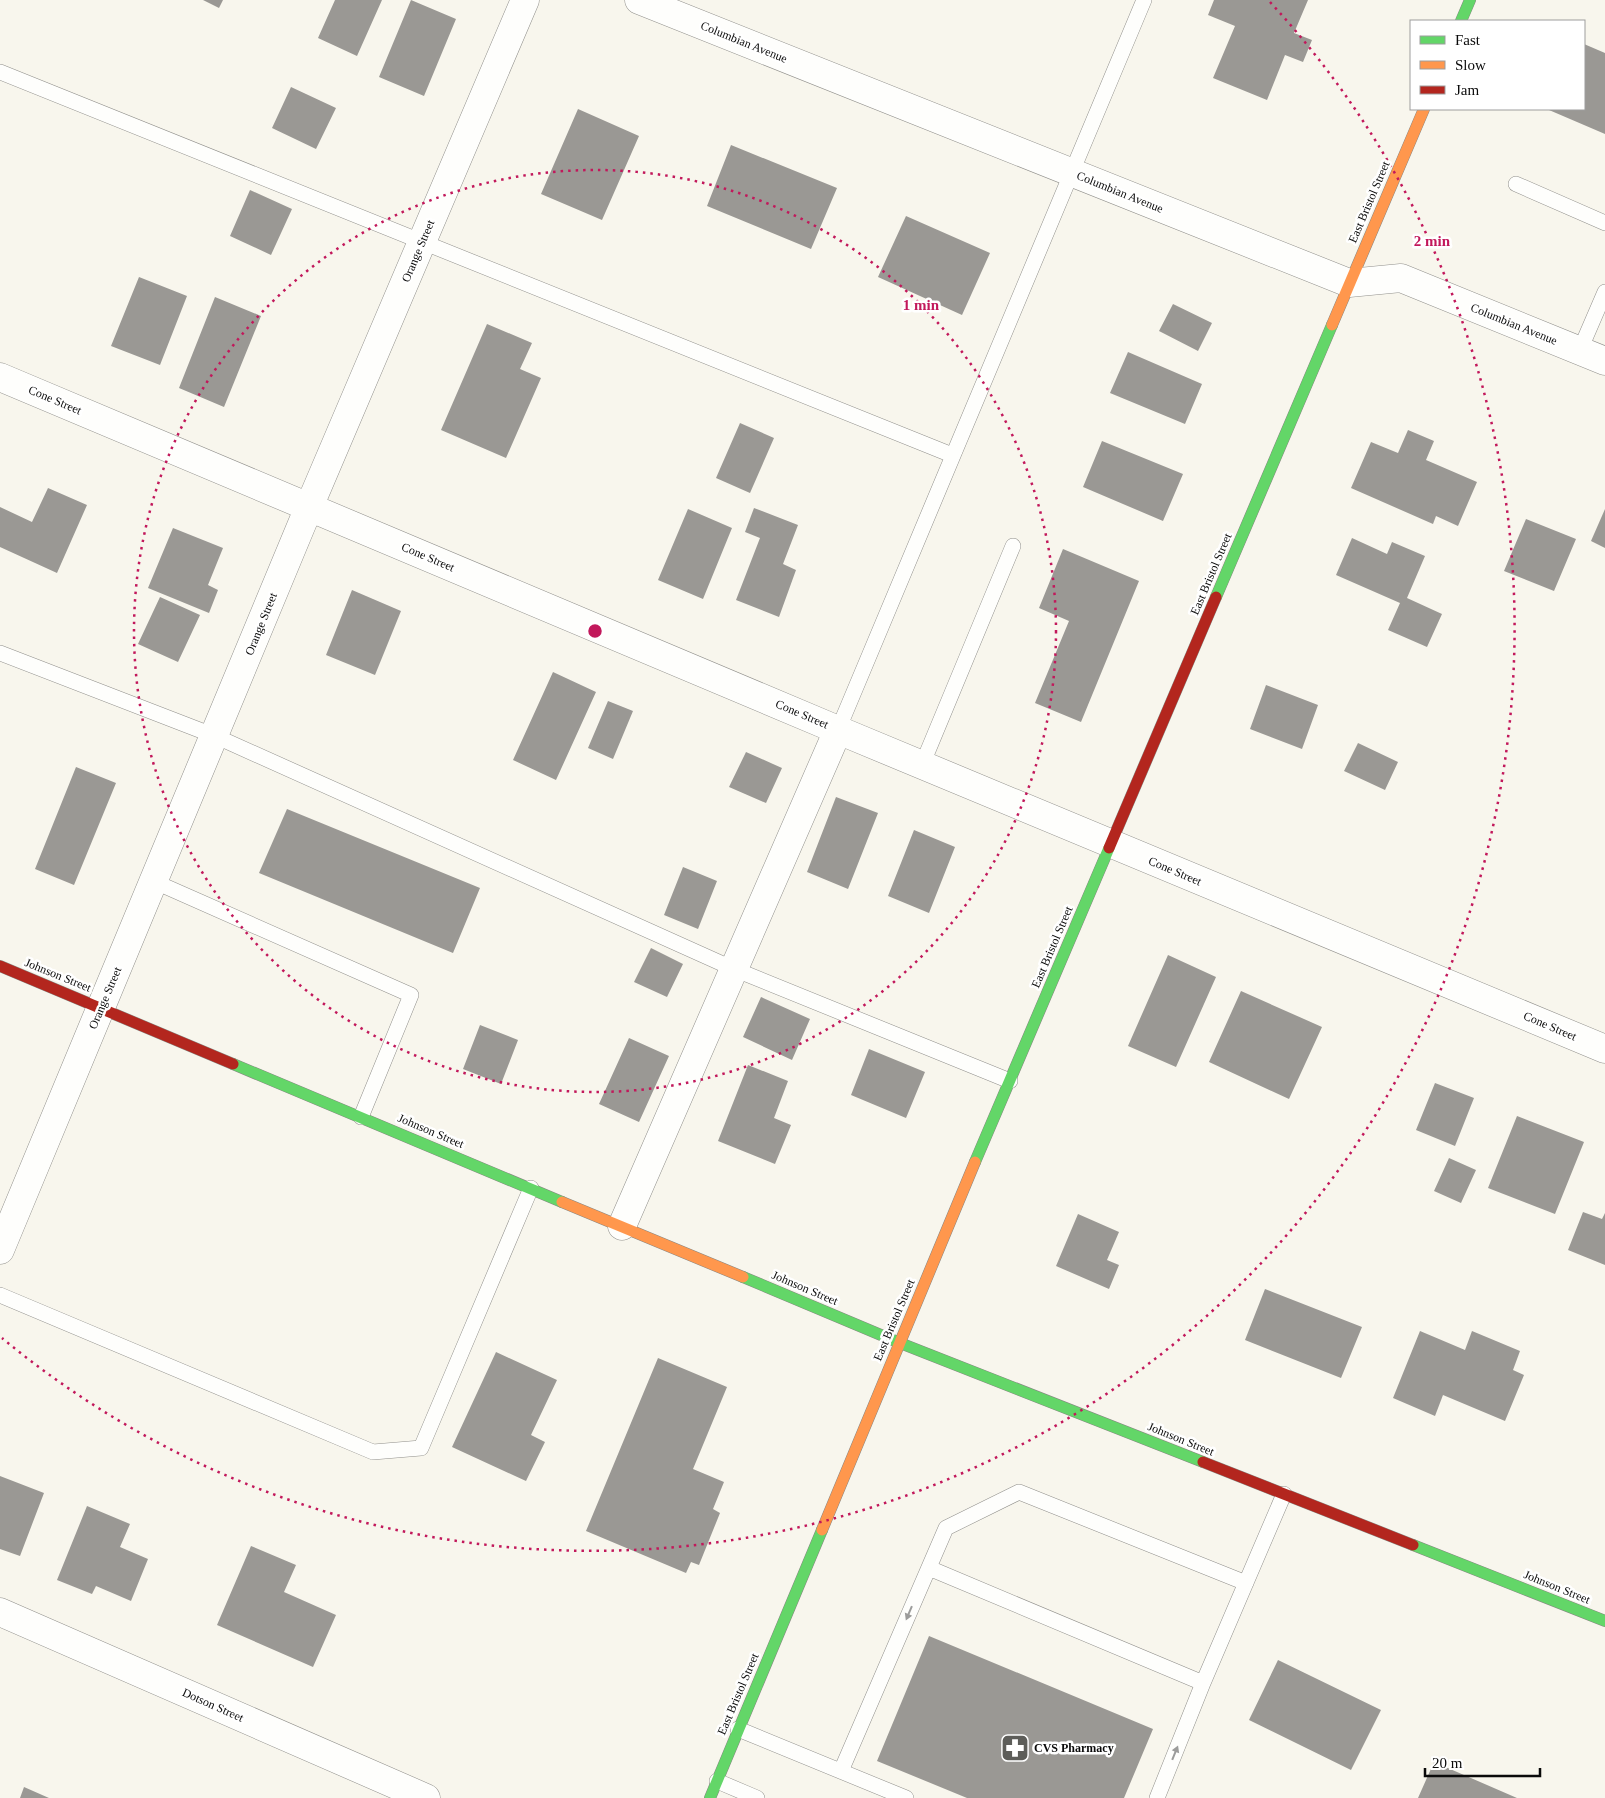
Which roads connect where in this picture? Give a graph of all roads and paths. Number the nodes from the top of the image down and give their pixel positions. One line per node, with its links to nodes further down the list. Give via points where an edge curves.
1 (525, 0): 11 (street, Orange Street)
2 (638, 0): 8 (street, Columbian Avenue)
3 (1144, 0): 8 (lane)
4 (1470, 0): 5 (main road)
5 (1461, 20)
6 (0, 72): 11 (lane)
7 (1424, 110): 12 (main road, East Bristol Street)
8 (1070, 172): 12 (street, Columbian Avenue); 17 (lane)
9 (1516, 184): 10 (lane)
10 (1605, 222)
11 (422, 242): 17 (lane); 18 (street, Orange Street)
12 (1350, 283): 14 (street, Columbian Avenue, via 1401,278); 24 (main road, East Bristol Street)
13 (1605, 292): 14 (lane)
14 (1580, 350): 15 (street, Columbian Avenue)
15 (1605, 361)
16 (0, 377): 18 (street, Cone Street)
17 (952, 455): 21 (lane)
18 (309, 507): 21 (street, Cone Street); 22 (street, Orange Street)
19 (1013, 546): 23 (lane)
20 (0, 653): 22 (lane)
21 (838, 730): 23 (street, Cone Street); 27 (street)
22 (214, 736): 25 (street, Orange Street); 27 (lane)
23 (922, 765): 24 (street, Cone Street)
24 (1111, 844): 29 (street, Cone Street); 30 (main road, East Bristol Street)
25 (153, 881): 28 (street, Orange Street); 31 (lane, via 411,996)
26 (0, 966): 28 (main road, Johnson Street)
27 (734, 969): 30 (lane); 33 (street)
28 (101, 1007): 31 (main road, Johnson Street); 34 (street, Orange Street)
29 (1605, 1049)
30 (1010, 1081): 36 (main road, East Bristol Street)
31 (361, 1117): 32 (main road, Johnson Street)
32 (531, 1188): 33 (main road, Johnson Street); 35 (lane, via 421,1448 372,1452)
33 (622, 1226): 36 (main road, Johnson Street)
34 (0, 1250)
35 (0, 1296)
36 (900, 1343): 37 (main road, Johnson Street); 43 (main road, East Bristol Street)
37 (1284, 1494): 39 (lane); 41 (main road, Johnson Street)
38 (929, 1568): 39 (lane, via 946,1528 1019,1492); 42 (lane); 44 (lane, one-way to 44)
39 (1246, 1583): 42 (lane)
40 (0, 1612): 46 (street, Dotson Street)
41 (1605, 1621)
42 (1204, 1683): 50 (lane, one-way to 42)
43 (738, 1730): 44 (lane); 45 (main road, East Bristol Street)
44 (841, 1772): 49 (lane)
45 (717, 1781): 47 (main road, East Bristol Street); 48 (lane)
46 (426, 1798)
47 (710, 1798)
48 (757, 1798)
49 (906, 1798)
50 (1157, 1798)

